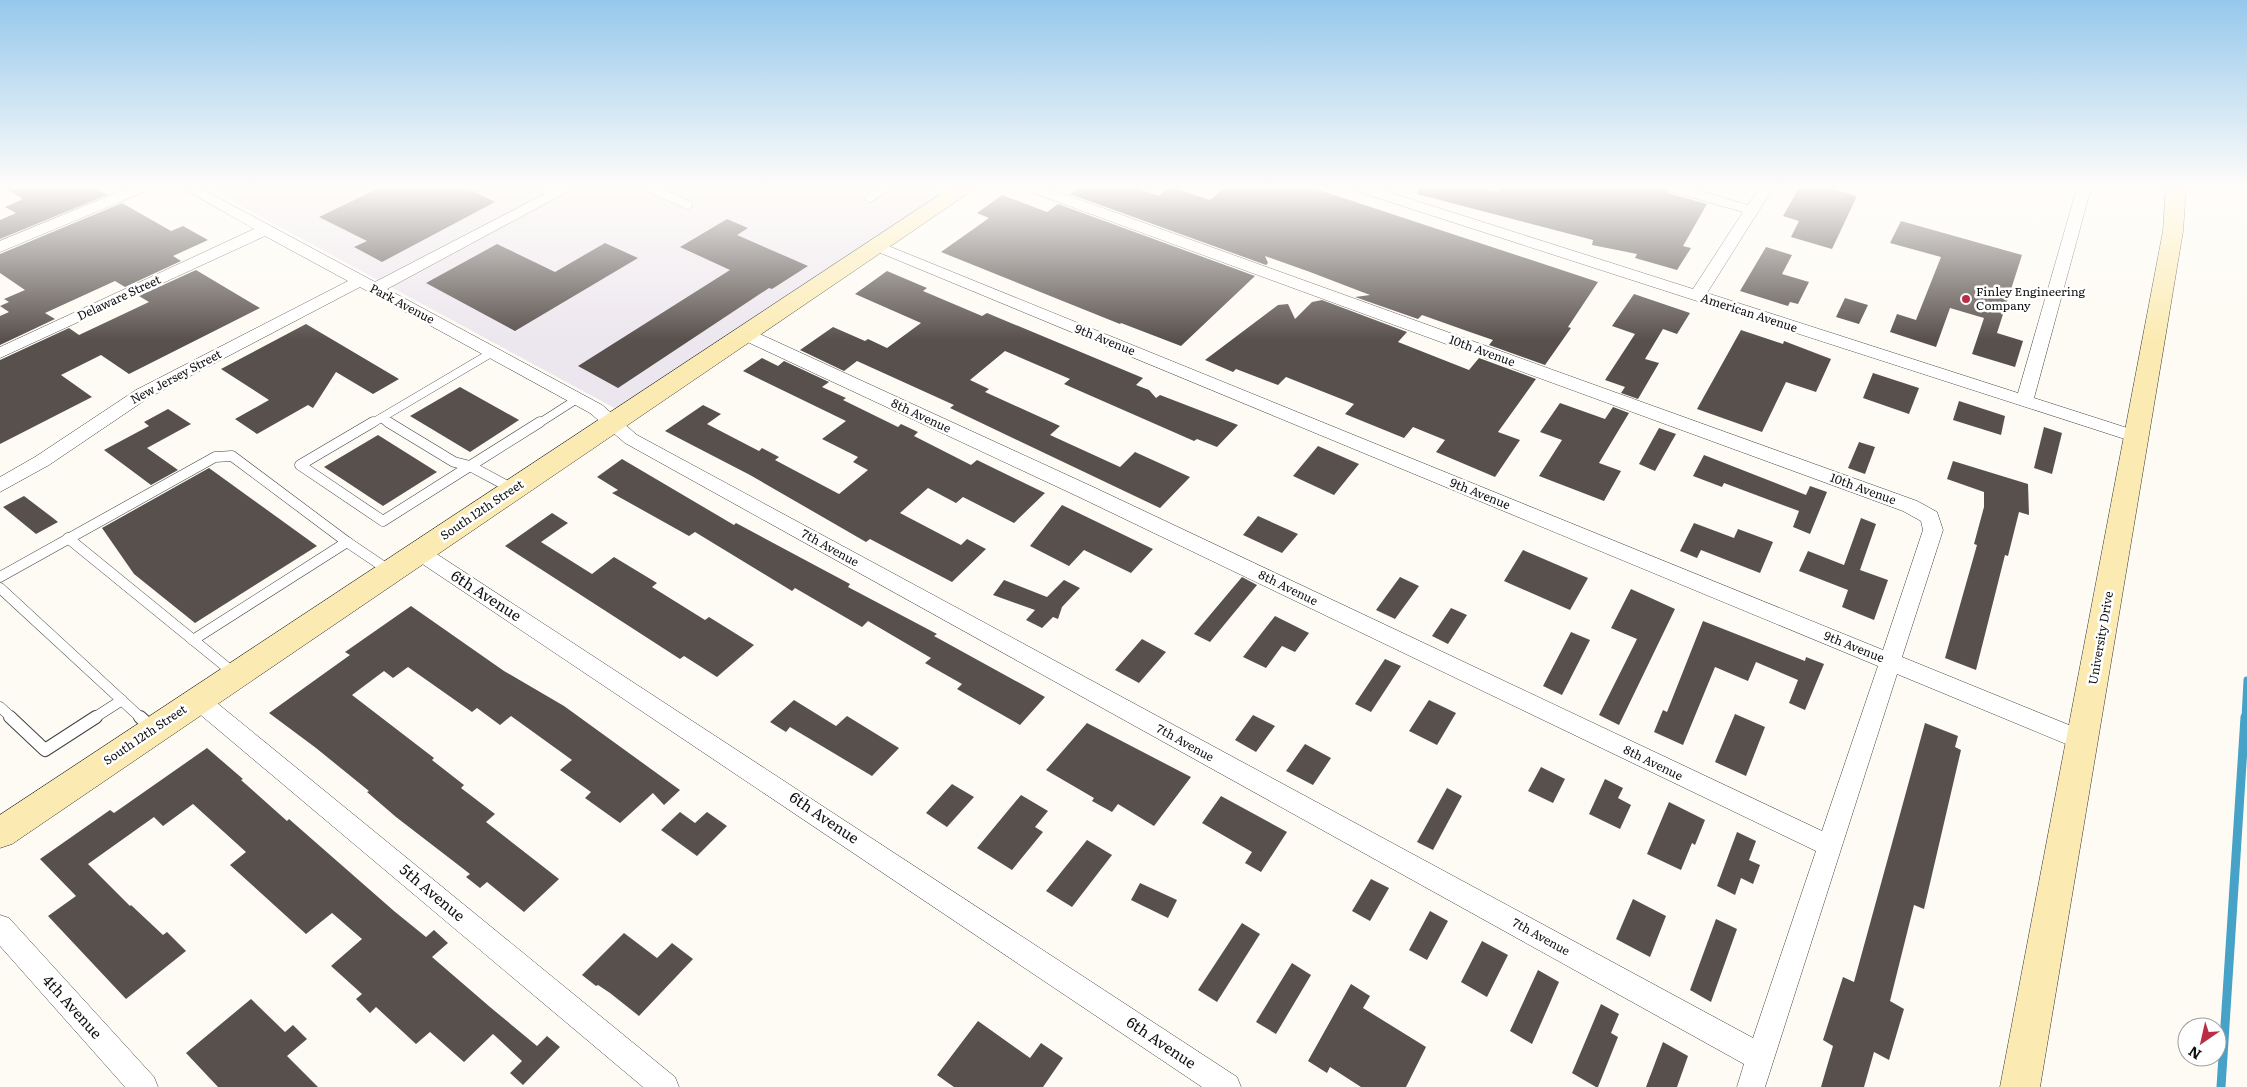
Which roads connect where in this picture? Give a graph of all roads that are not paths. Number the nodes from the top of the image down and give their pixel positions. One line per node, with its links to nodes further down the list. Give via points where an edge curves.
1 (20, 239): 12 (street)
2 (246, 239): 16 (street, Delaware Street)
3 (281, 239): 13 (street, Park Avenue)
4 (459, 239): 13 (street, New Jersey Street)
5 (886, 239): 11 (main road, South 12th Street)
6 (1173, 239): 33 (street, 10th Avenue, via 1910,506 1930,517 1933,530)
7 (1519, 239): 14 (street, American Avenue)
8 (1733, 239): 14 (street)
9 (2070, 239): 19 (street)
10 (2172, 239): 22 (main road, University Drive)
11 (876, 246): 15 (main road, South 12th Street); 33 (street, 9th Avenue)
12 (0, 247)
13 (367, 285): 17 (street, Park Avenue); 24 (street, New Jersey Street, via 142,394)
14 (1697, 296): 19 (street, American Avenue)
15 (745, 334): 21 (main road, South 12th Street); 41 (street, 8th Avenue)
16 (0, 353)
17 (491, 353): 18 (street, Park Avenue); 20 (lane)
18 (577, 399): 21 (street, Park Avenue); 23 (lane)
19 (2024, 401): 22 (street, American Avenue)
20 (382, 418): 23 (lane, via 454,462); 23 (lane, via 300,465 383,521)
21 (613, 424): 25 (main road, South 12th Street); 43 (street, 7th Avenue, via 631,439)
22 (2137, 437): 39 (main road, University Drive)
23 (470, 466): 25 (lane)
24 (0, 485)
25 (513, 489): 28 (main road, South 12th Street)
26 (68, 538): 27 (lane, via 215,457 232,456); 30 (lane); 32 (lane)
27 (347, 542): 29 (lane); 32 (lane)
28 (420, 552): 29 (main road, South 12th Street); 46 (street, 6th Avenue)
29 (391, 571): 34 (main road, South 12th Street)
30 (0, 577)
31 (0, 588): 35 (lane)
32 (193, 640): 34 (lane)
33 (1889, 662): 39 (street, 9th Avenue); 41 (street)
34 (236, 674): 36 (main road, South 12th Street)
35 (122, 700): 37 (lane, via 44,750); 38 (lane)
36 (198, 700): 38 (main road, South 12th Street); 45 (street, 5th Avenue)
37 (0, 707)
38 (154, 730): 40 (main road, South 12th Street)
39 (2083, 741): 48 (main road, University Drive)
40 (0, 833)
41 (1829, 846): 43 (street)
42 (0, 927): 44 (street, 4th Avenue)
43 (1761, 1058): 47 (street)
44 (144, 1087)
45 (665, 1087)
46 (1227, 1087)
47 (1751, 1087)
48 (2020, 1087)

